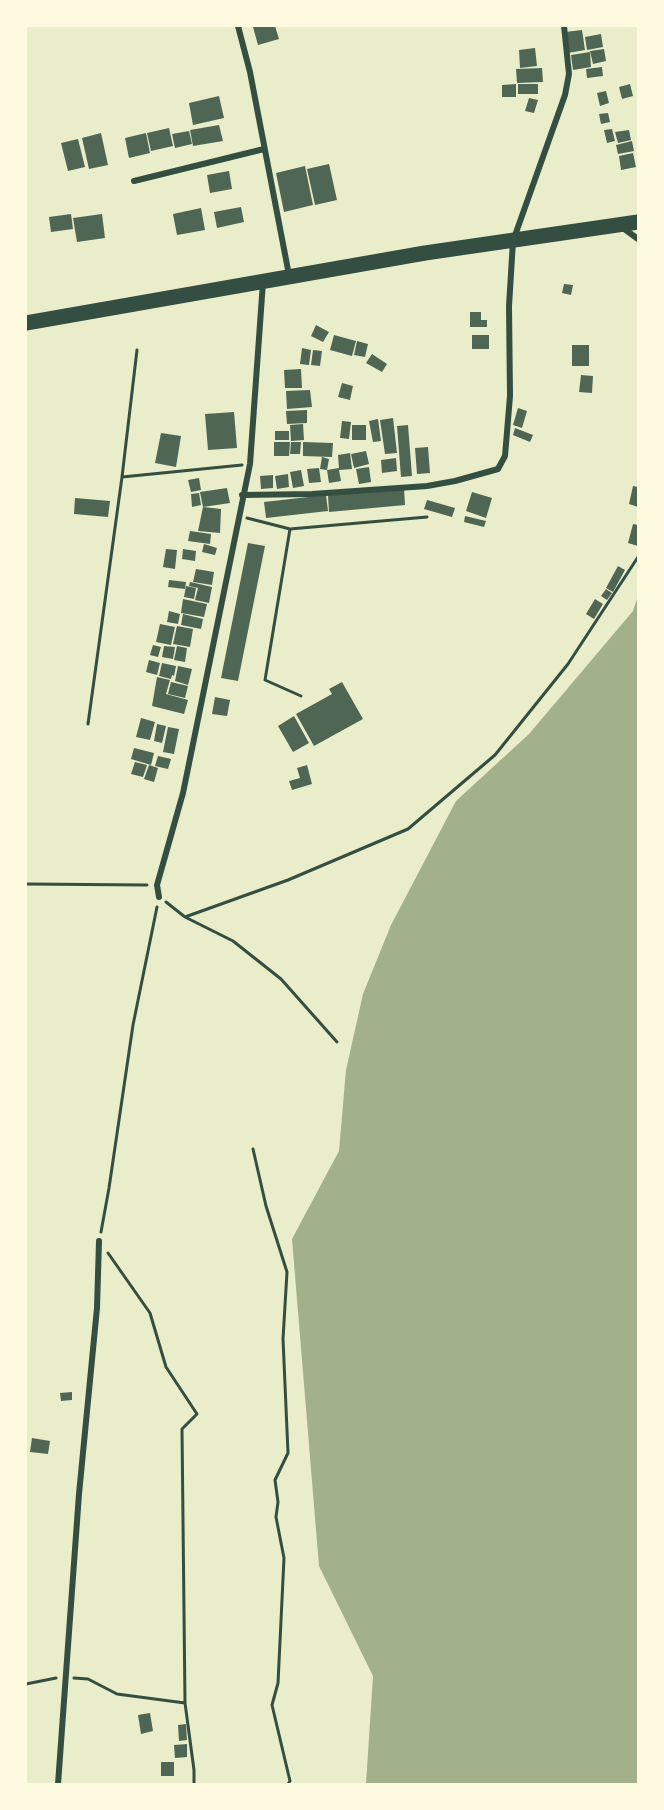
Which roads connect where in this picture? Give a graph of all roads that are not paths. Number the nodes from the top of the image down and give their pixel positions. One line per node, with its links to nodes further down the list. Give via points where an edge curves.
1 (238, 26): 3 (street)
2 (564, 26): 8 (street, via 569,74 565,95)
3 (264, 149): 4 (street); 9 (street)
4 (134, 181)
5 (638, 223): 6 (highway)
6 (620, 226): 7 (street); 8 (highway)
7 (639, 239)
8 (513, 241): 9 (highway); 12 (street, via 510,396 505,456 498,469 427,486)
9 (290, 275): 10 (highway)
10 (263, 280): 11 (highway); 12 (street, via 250,465)
11 (26, 323)
12 (242, 495): 13 (street, via 183,793 157,885)
13 (159, 897)
14 (99, 1241): 15 (street, via 97,1308)
15 (58, 1785)

